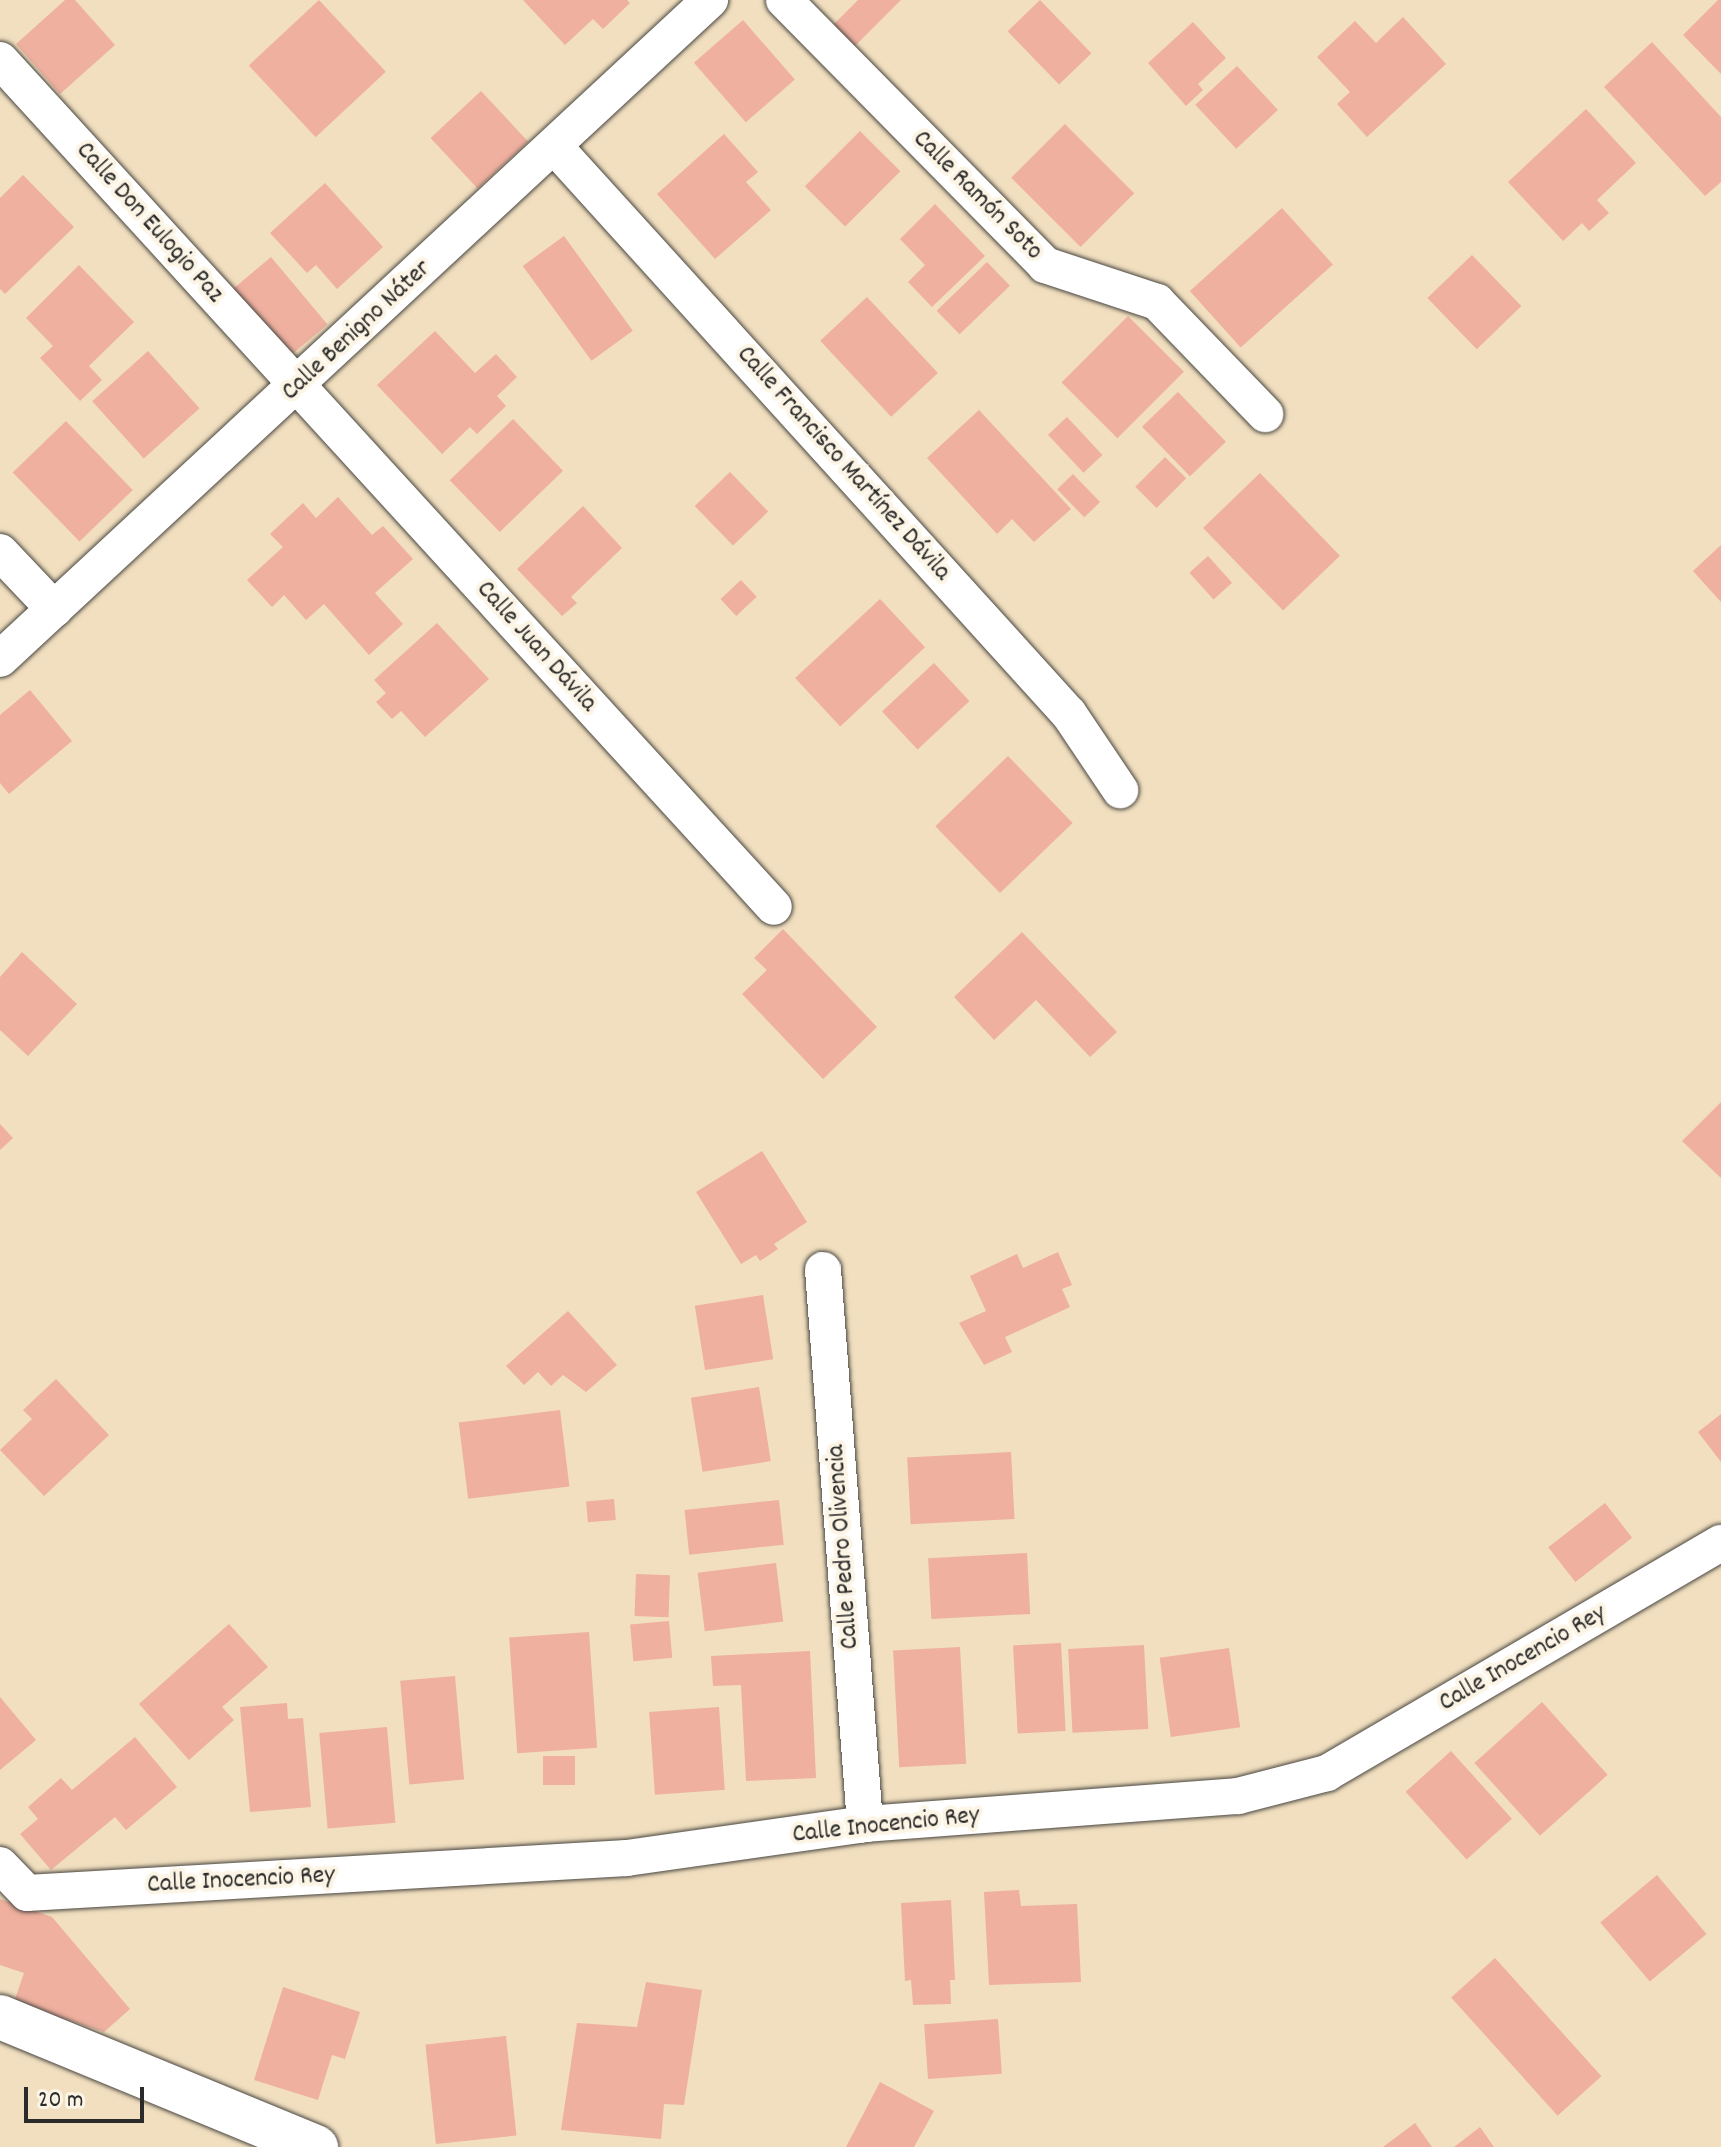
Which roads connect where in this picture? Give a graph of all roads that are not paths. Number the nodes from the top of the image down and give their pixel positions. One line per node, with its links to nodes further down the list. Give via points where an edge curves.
1 (710, 0): 4 (street, Calle Benigno Náter)
2 (784, 0): 6 (street, Calle Ramón Soto, via 1045,265 1157,302)
3 (0, 60): 5 (street, Calle Don Eulogio Paz)
4 (555, 147): 5 (street, Calle Benigno Náter); 10 (street, Calle Francisco Martínez Dávila, via 1069,714)
5 (298, 386): 8 (street, Calle Benigno Náter); 11 (street, Calle Juan Dávila)
6 (1265, 414)
7 (0, 552): 8 (street)
8 (54, 609): 9 (street, Calle Benigno Náter)
9 (0, 659)
10 (1120, 790)
11 (774, 907)
12 (823, 1270): 14 (street, Calle Pedro Olivencia)
13 (1721, 1543): 14 (street, Calle Inocencio Rey, via 1327,1773 1238,1796)
14 (865, 1824): 15 (street, Calle Inocencio Rey, via 627,1858 27,1893)
15 (0, 1865)
16 (0, 2017): 17 (street)
17 (316, 2147)

